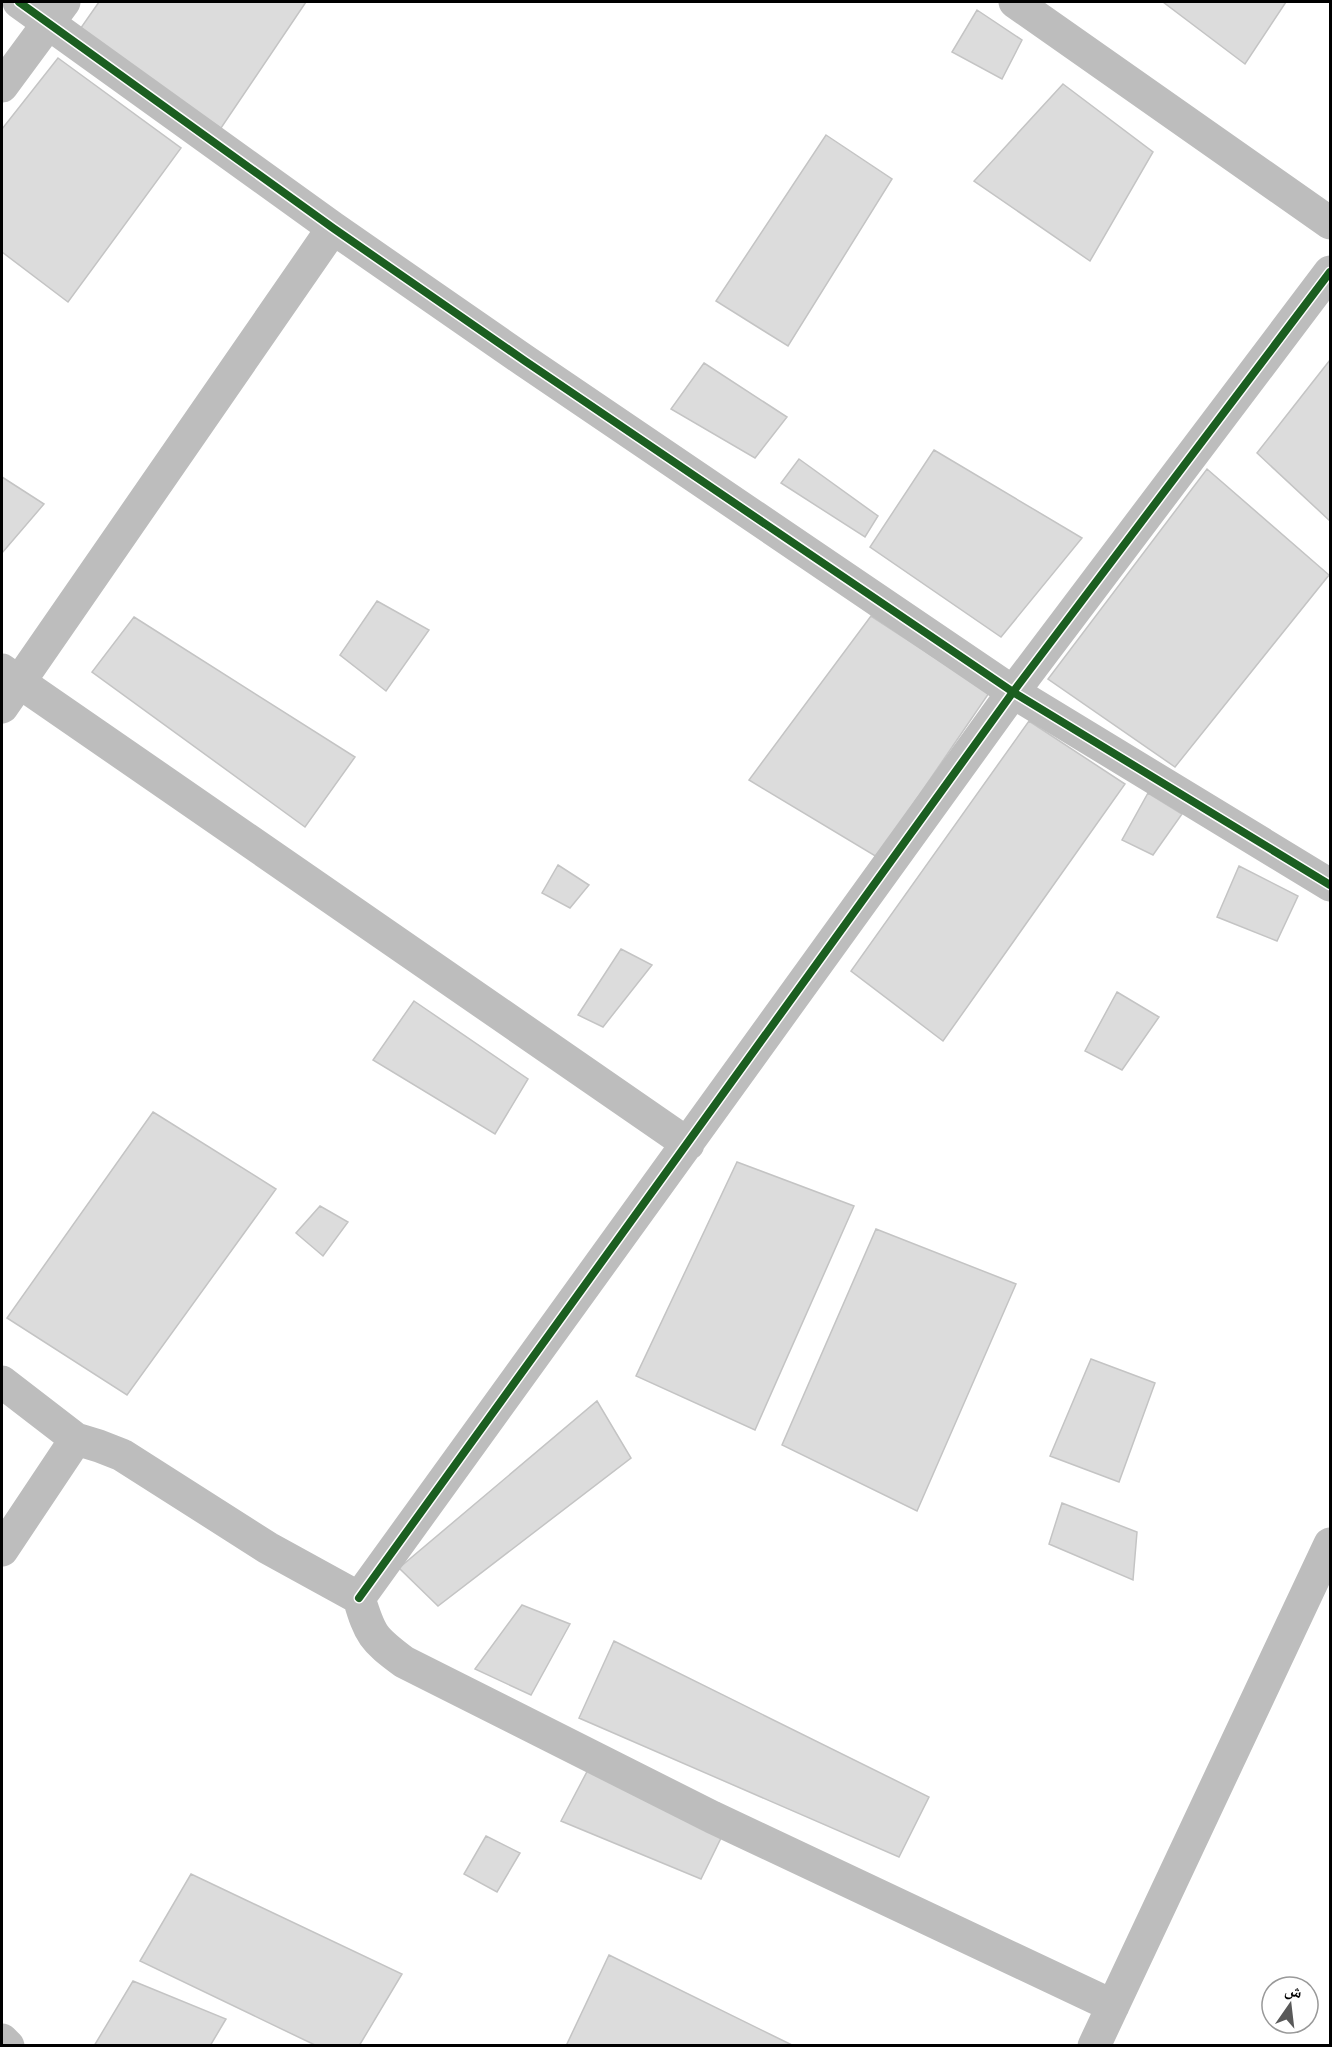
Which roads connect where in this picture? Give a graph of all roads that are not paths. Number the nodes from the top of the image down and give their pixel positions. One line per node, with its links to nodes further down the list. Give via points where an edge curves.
1 (19, 2): 3 (street)
2 (1015, 2): 5 (street)
3 (56, 12): 4 (street); 6 (street)
4 (2, 86)
5 (1330, 223)
6 (333, 228): 8 (street); 9 (street)
7 (1330, 272): 9 (street)
8 (8, 687): 11 (street)
9 (1013, 692): 10 (street); 11 (street)
10 (1330, 885)
11 (688, 1144): 16 (street)
12 (2, 1382): 13 (street)
13 (76, 1440): 15 (street); 16 (street, via 122,1455 268,1548)
14 (1330, 1544): 17 (street)
15 (2, 1550)
16 (359, 1598): 17 (street, via 368,1629 404,1662 712,1817)
17 (1113, 2006): 20 (street)
18 (2, 2040): 19 (street)
19 (8, 2046)
20 (1094, 2046)

